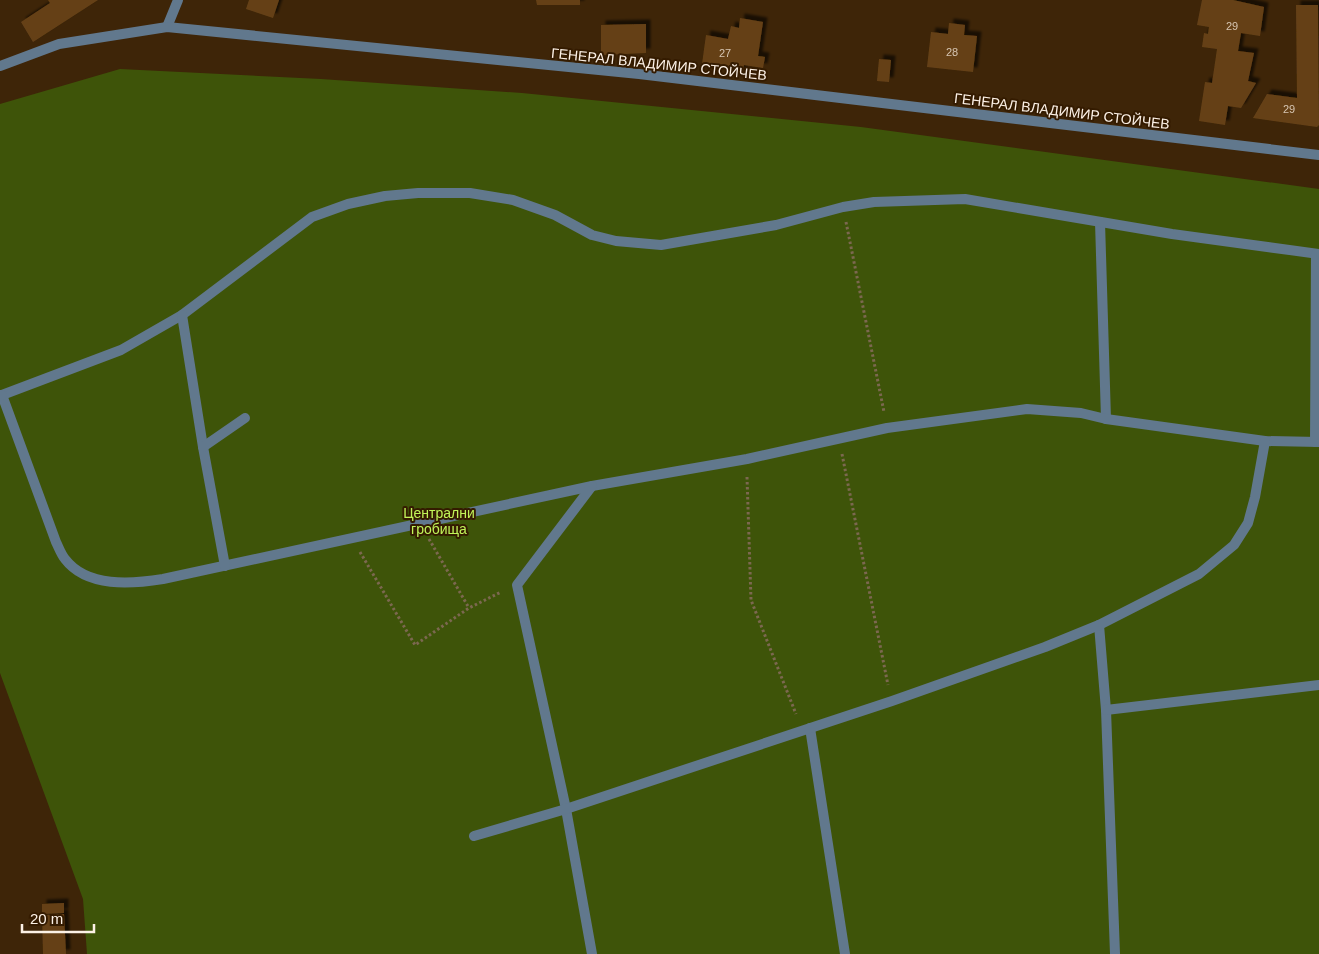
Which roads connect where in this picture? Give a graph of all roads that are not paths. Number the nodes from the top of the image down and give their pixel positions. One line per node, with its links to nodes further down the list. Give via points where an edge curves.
1 (178, 0): 2 (street)
2 (167, 27): 3 (street, ГЕНЕРАЛ ВЛАДИМИР СТОЙЧЕВ, via 59,44); 4 (street, ГЕНЕРАЛ ВЛАДИМИР СТОЙЧЕВ, via 639,74)
3 (0, 66)
4 (1319, 155)
5 (1100, 222): 6 (street); 7 (street, via 965,199 874,202 776,225 661,245 592,236 555,215 513,200 470,193 386,196 348,204 312,217); 10 (street)
6 (1318, 254): 12 (street)
7 (182, 315): 8 (street, via 121,350); 13 (street)
8 (1, 395): 15 (street, via 56,542 66,560 81,573 111,582 130,583)
9 (245, 418): 13 (street)
10 (1106, 419): 11 (street); 14 (street, via 1081,413 1028,409 887,428 747,459)
11 (1265, 440): 12 (street); 16 (street, via 1248,523 1234,546 1199,574)
12 (1317, 442)
13 (203, 447): 15 (street)
14 (592, 486): 15 (street); 20 (street, via 517,585)
15 (225, 566)
16 (1099, 625): 18 (street); 19 (street, via 1045,647)
17 (1319, 685): 18 (street)
18 (1106, 710): 24 (street)
19 (806, 729): 20 (street); 23 (street)
20 (566, 809): 21 (street); 22 (street)
21 (474, 836)
22 (592, 954)
23 (845, 954)
24 (1114, 954)

